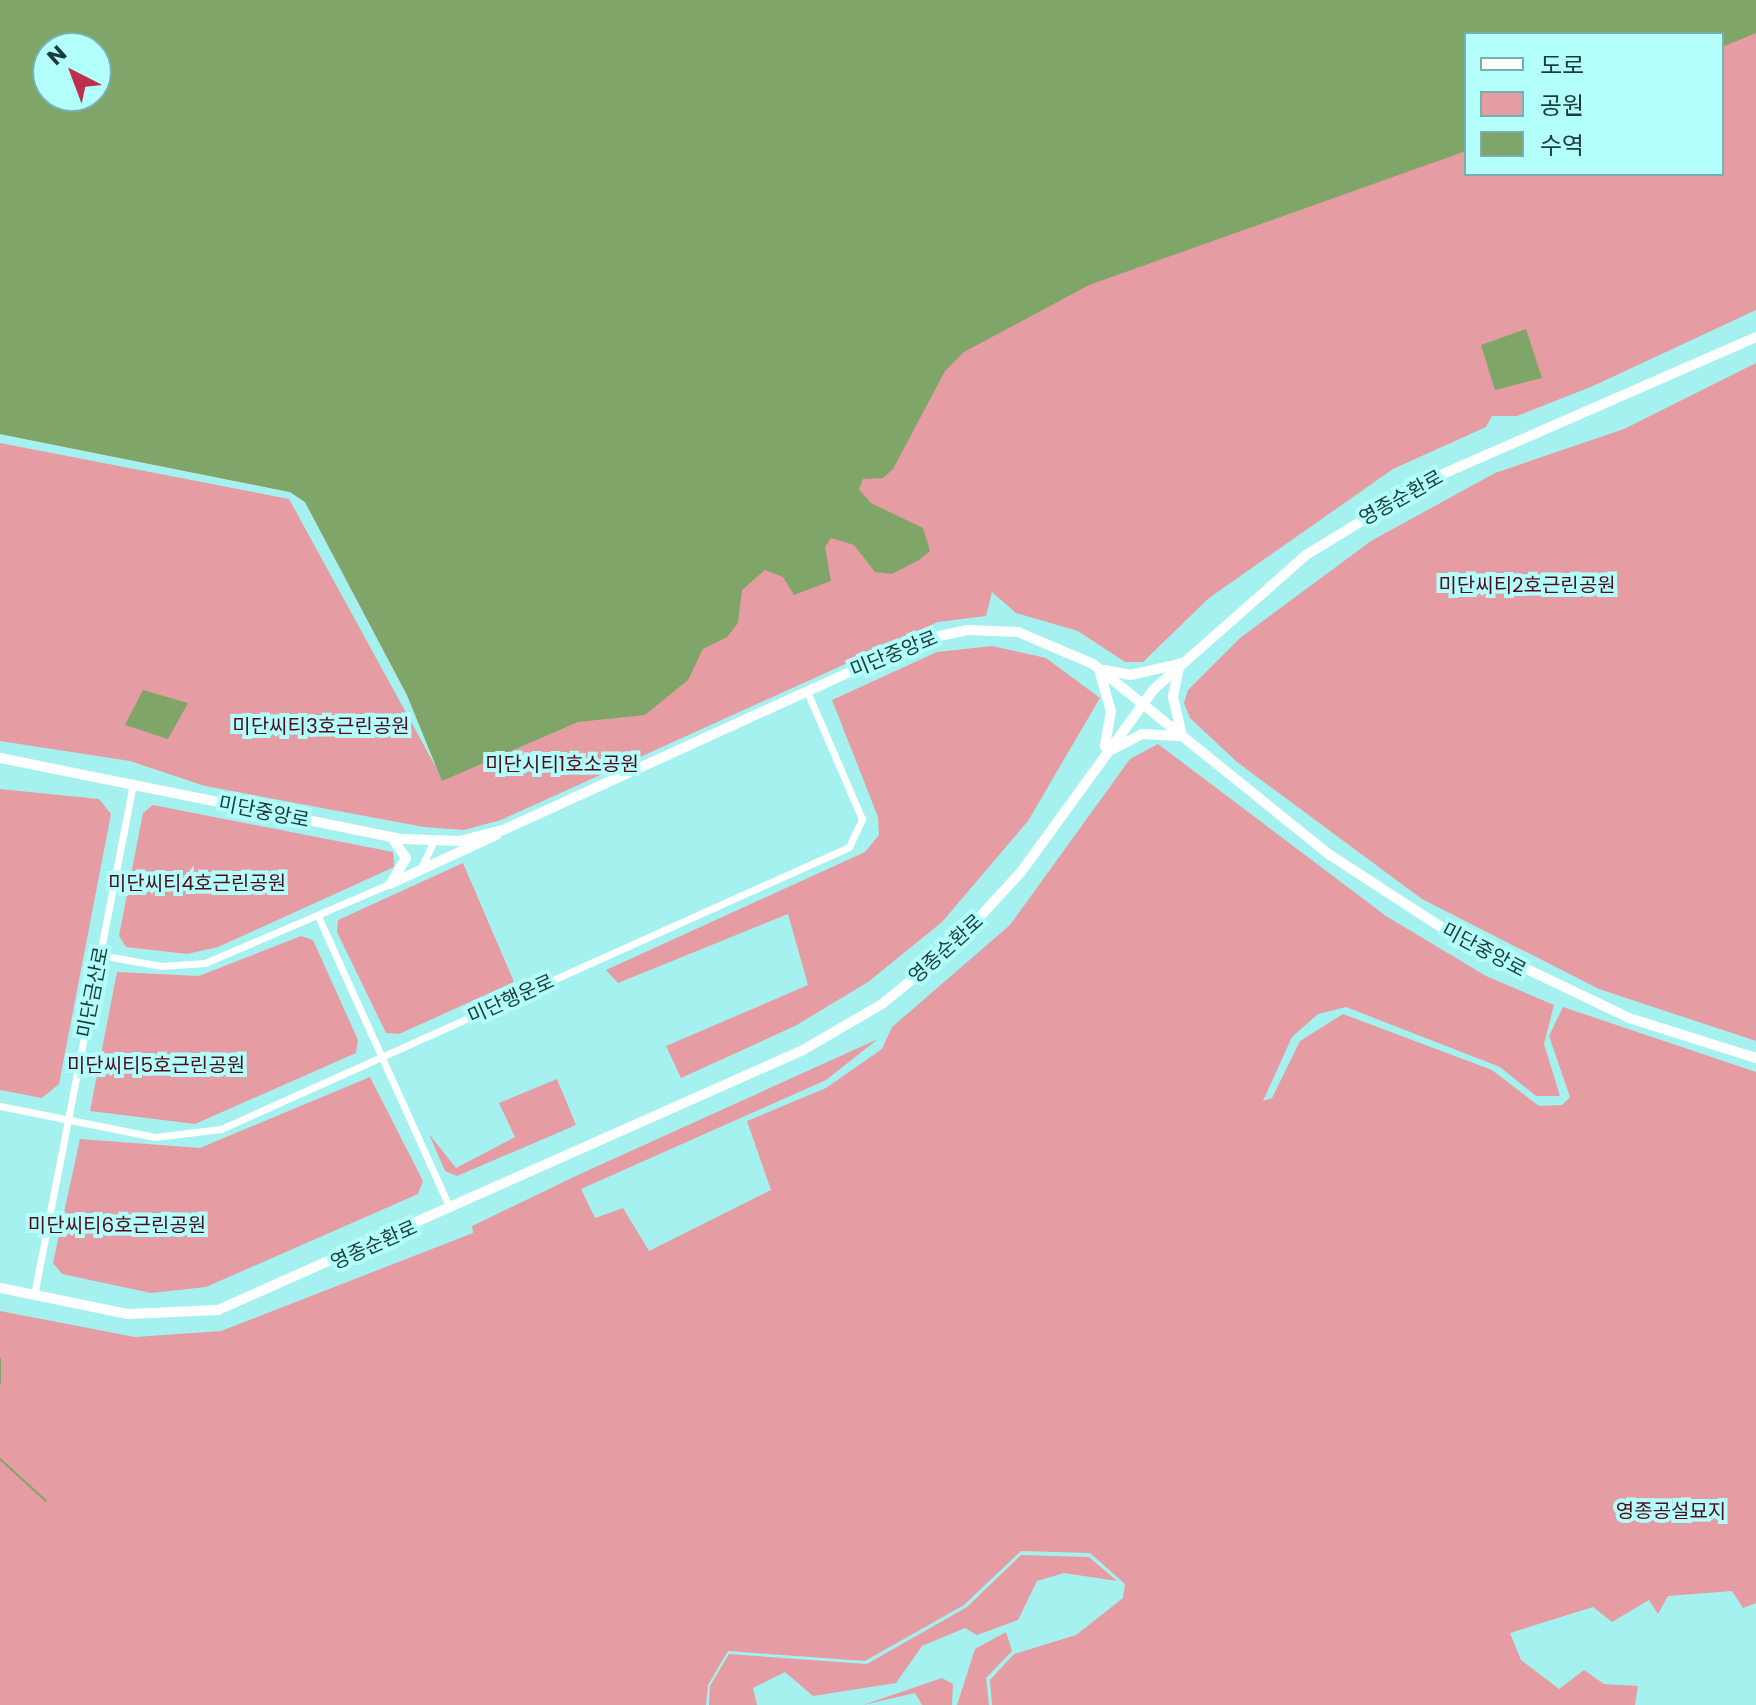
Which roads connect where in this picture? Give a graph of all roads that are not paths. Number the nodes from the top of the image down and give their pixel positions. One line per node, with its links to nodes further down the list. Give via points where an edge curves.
1 (1756, 337): 2 (street, 영종순환로, via 1406,493 1306,555)
2 (1180, 663): 3 (street, via 1130,675); 5 (street, 영종순환로); 6 (street, via 1173,697)
3 (1097, 667): 4 (street, 미단중앙로, via 1043,639 967,630 917,641); 5 (street, 미단중앙로); 7 (street, via 1111,711)
4 (807, 691): 10 (street, 미단중앙로); 16 (street, 미단행운로, via 862,819 849,847)
5 (1142, 703): 6 (street, 미단중앙로); 7 (street, 영종순환로)
6 (1184, 738): 7 (street, via 1142,734); 17 (street, 미단중앙로, via 1330,855 1459,937 1629,1018)
7 (1102, 756): 20 (street, 영종순환로, via 988,911 882,1004 792,1056)
8 (0, 758): 9 (street, 미단중앙로)
9 (133, 784): 11 (street, 미단중앙로); 15 (street, 미단금산로)
10 (503, 830): 12 (street, 미단중앙로); 13 (street, via 473,852)
11 (390, 836): 12 (street, 미단중앙로); 13 (street, via 406,858)
12 (433, 842): 13 (street, via 422,867)
13 (390, 884): 14 (street)
14 (318, 916): 15 (street, via 185,966); 16 (street)
15 (100, 955): 19 (street, 미단금산로)
16 (380, 1057): 19 (street, 미단행운로, via 201,1135 155,1137); 20 (street)
17 (1756, 1058)
18 (0, 1106): 19 (street, 미단행운로)
19 (68, 1120): 22 (street, 미단금산로)
20 (451, 1210): 22 (street, 영종순환로, via 218,1310 128,1314)
21 (0, 1288): 22 (street, 영종순환로)
22 (34, 1295)

